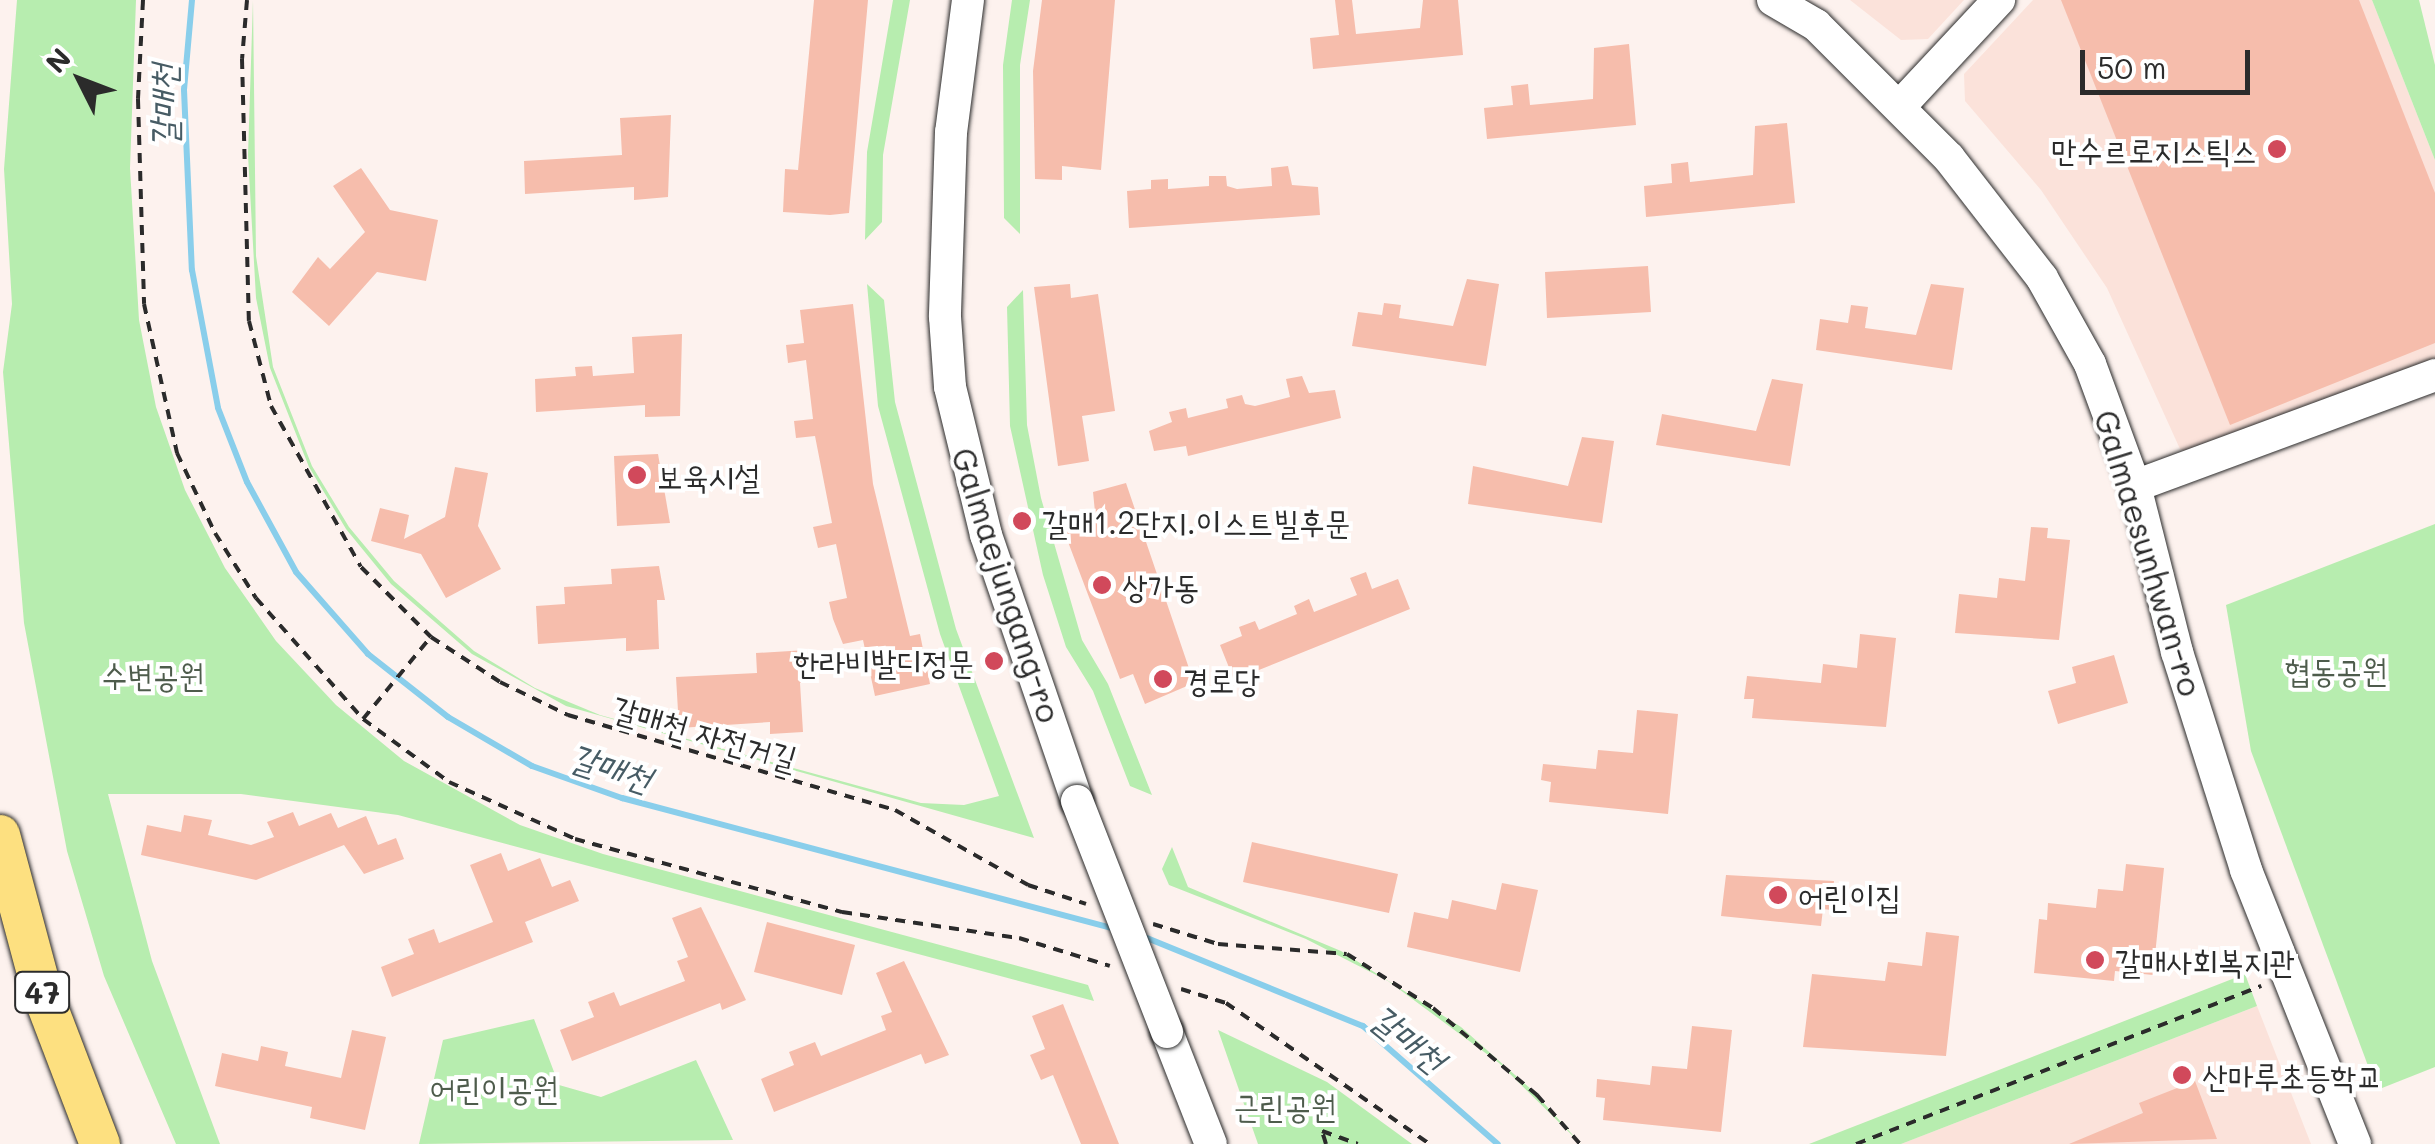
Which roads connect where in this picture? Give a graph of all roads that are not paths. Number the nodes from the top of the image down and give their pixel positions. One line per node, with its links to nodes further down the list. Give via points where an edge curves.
1 (968, 0): 9 (street, Galmaejungang-ro, bridge, via 951,132 945,317 950,387 986,535 1077,801)
2 (1773, 0): 4 (street, Galmaesunhwan-ro, via 1816,24)
3 (1999, 0): 4 (street)
4 (1901, 104): 6 (street, Galmaesunhwan-ro, via 2042,278 2090,364)
5 (2435, 375): 6 (street)
6 (2135, 486): 10 (street, Galmaesunhwan-ro, via 2177,652 2235,836)
7 (0, 835): 8 (main road, 47, via 43,996)
8 (100, 1144)
9 (1211, 1144)
10 (2355, 1144)

